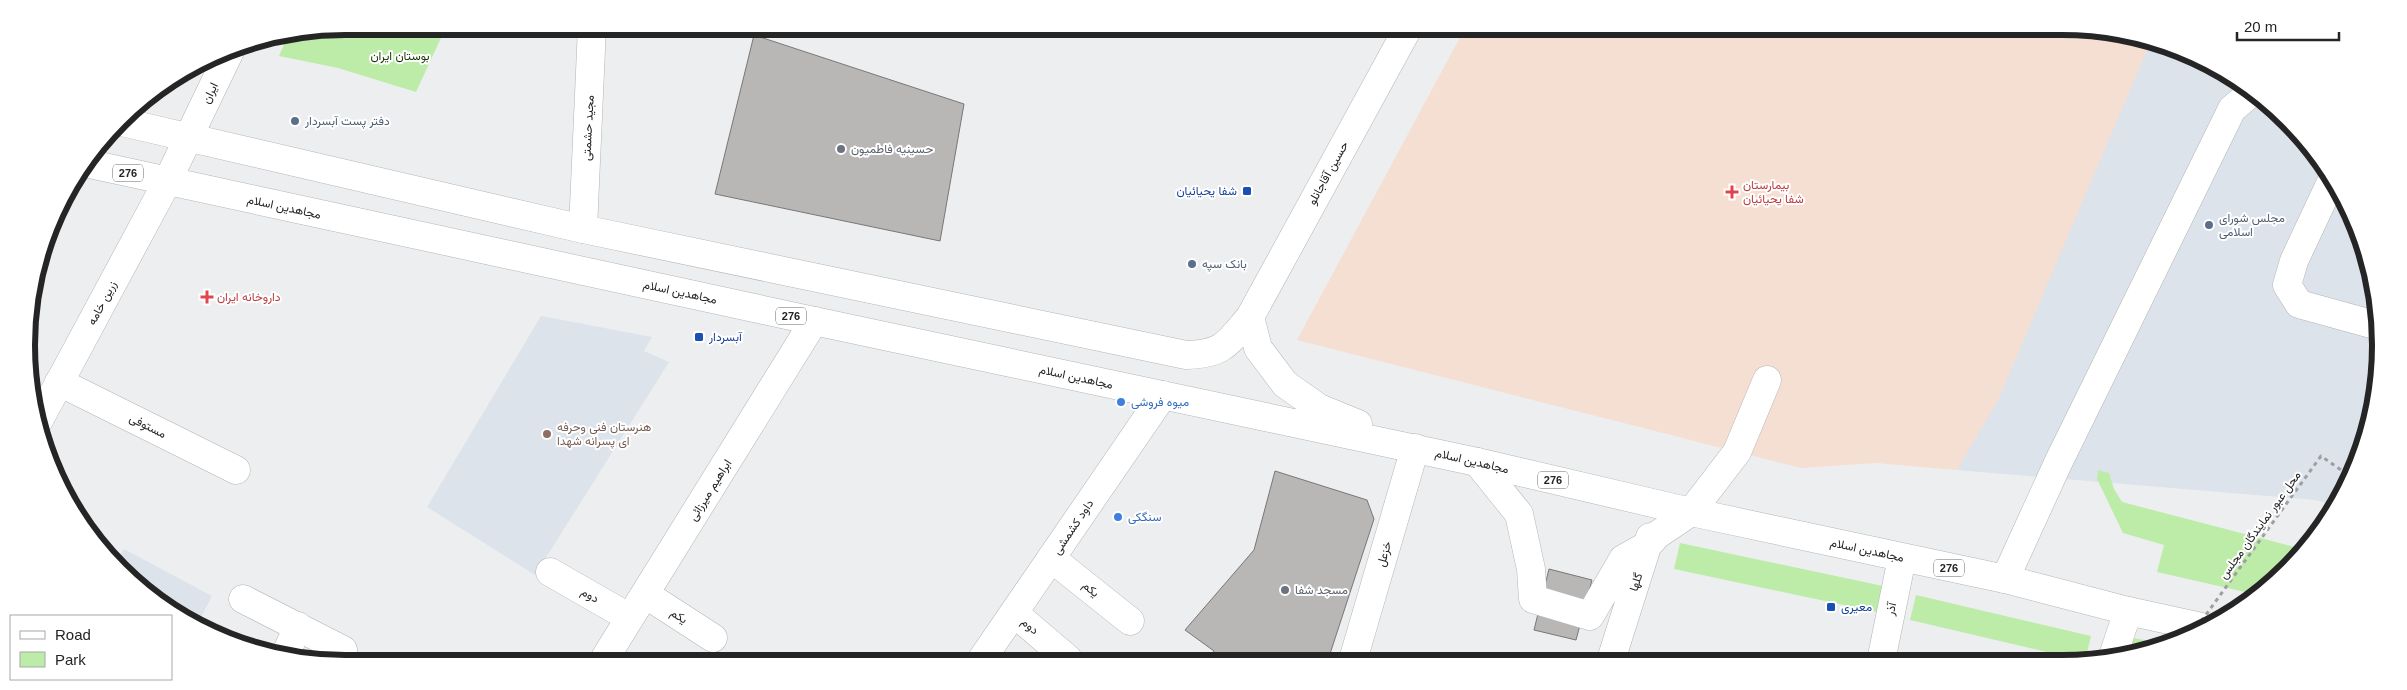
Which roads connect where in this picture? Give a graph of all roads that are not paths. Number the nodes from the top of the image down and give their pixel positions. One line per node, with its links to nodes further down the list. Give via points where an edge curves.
1 (592, 35): 10 (main road, مجید حشمتی)
2 (1404, 35): 11 (main road, حسین آقاجانلو)
3 (226, 59): 6 (main road, ایران)
4 (2247, 96): 27 (main road, via 2232,109 2058,463)
5 (129, 124): 6 (main road)
6 (188, 137): 8 (main road, ایران); 10 (main road)
7 (93, 165): 8 (main road, مجاهدین اسلام / 276)
8 (167, 182): 12 (main road, مجاهدین اسلام / 276); 15 (main road, زرین خامه)
9 (2329, 187): 13 (main road, via 2294,261 2287,284 2299,304)
10 (583, 229): 11 (main road, حسین آقاجانلو, via 1186,355 1207,354 1224,348)
11 (1250, 317): 18 (main road, via 1258,348 1285,384 1320,408)
12 (814, 321): 16 (main road, مجاهدین اسلام / 276); 28 (main road, ابراهیم میرزائی)
13 (2371, 324)
14 (1767, 380): 22 (main road, via 1737,452)
15 (59, 382): 17 (main road, زرین خامه); 20 (main road, مستوفی)
16 (1163, 395): 18 (main road, مجاهدین اسلام / 276); 24 (main road, داود کشمشی)
17 (43, 413)
18 (1415, 448): 19 (main road, مجاهدین اسلام / 276); 43 (main road, خزعل)
19 (1477, 462): 21 (main road, مجاهدین اسلام / 276); 23 (main road, via 1519,514 1532,569 1532,599 1590,616 1623,559)
20 (236, 470)
21 (1660, 505): 22 (main road, مجاهدین اسلام / 276); 23 (main road, گلها)
22 (1691, 512): 23 (main road); 25 (main road, مجاهدین اسلام / 276)
23 (1648, 544): 44 (main road, گلها)
24 (1052, 558): 31 (main road, داود کشمشی); 33 (main road, یکم)
25 (1902, 558): 27 (main road, مجاهدین اسلام / 276); 45 (main road, آذر)
26 (550, 572): 32 (main road, دوم)
27 (2005, 579): 30 (main road, مجاهدین اسلام / 276)
28 (645, 594): 32 (main road, ابراهیم میرزائی); 36 (main road, یکم)
29 (243, 599): 35 (main road)
30 (2128, 611): 34 (main road, مجاهدین اسلام / 276); 39 (main road)
31 (1014, 613): 41 (main road, داود کشمشی); 42 (main road, دوم)
32 (630, 618): 40 (main road, ابراهیم میرزائی)
33 (1130, 621)
34 (2194, 625)
35 (298, 626): 37 (main road); 38 (main road)
36 (713, 638)
37 (288, 649)
38 (343, 650)
39 (2115, 650)
40 (607, 655)
41 (985, 655)
42 (1063, 655)
43 (1354, 655)
44 (1613, 655)
45 (1882, 655)

